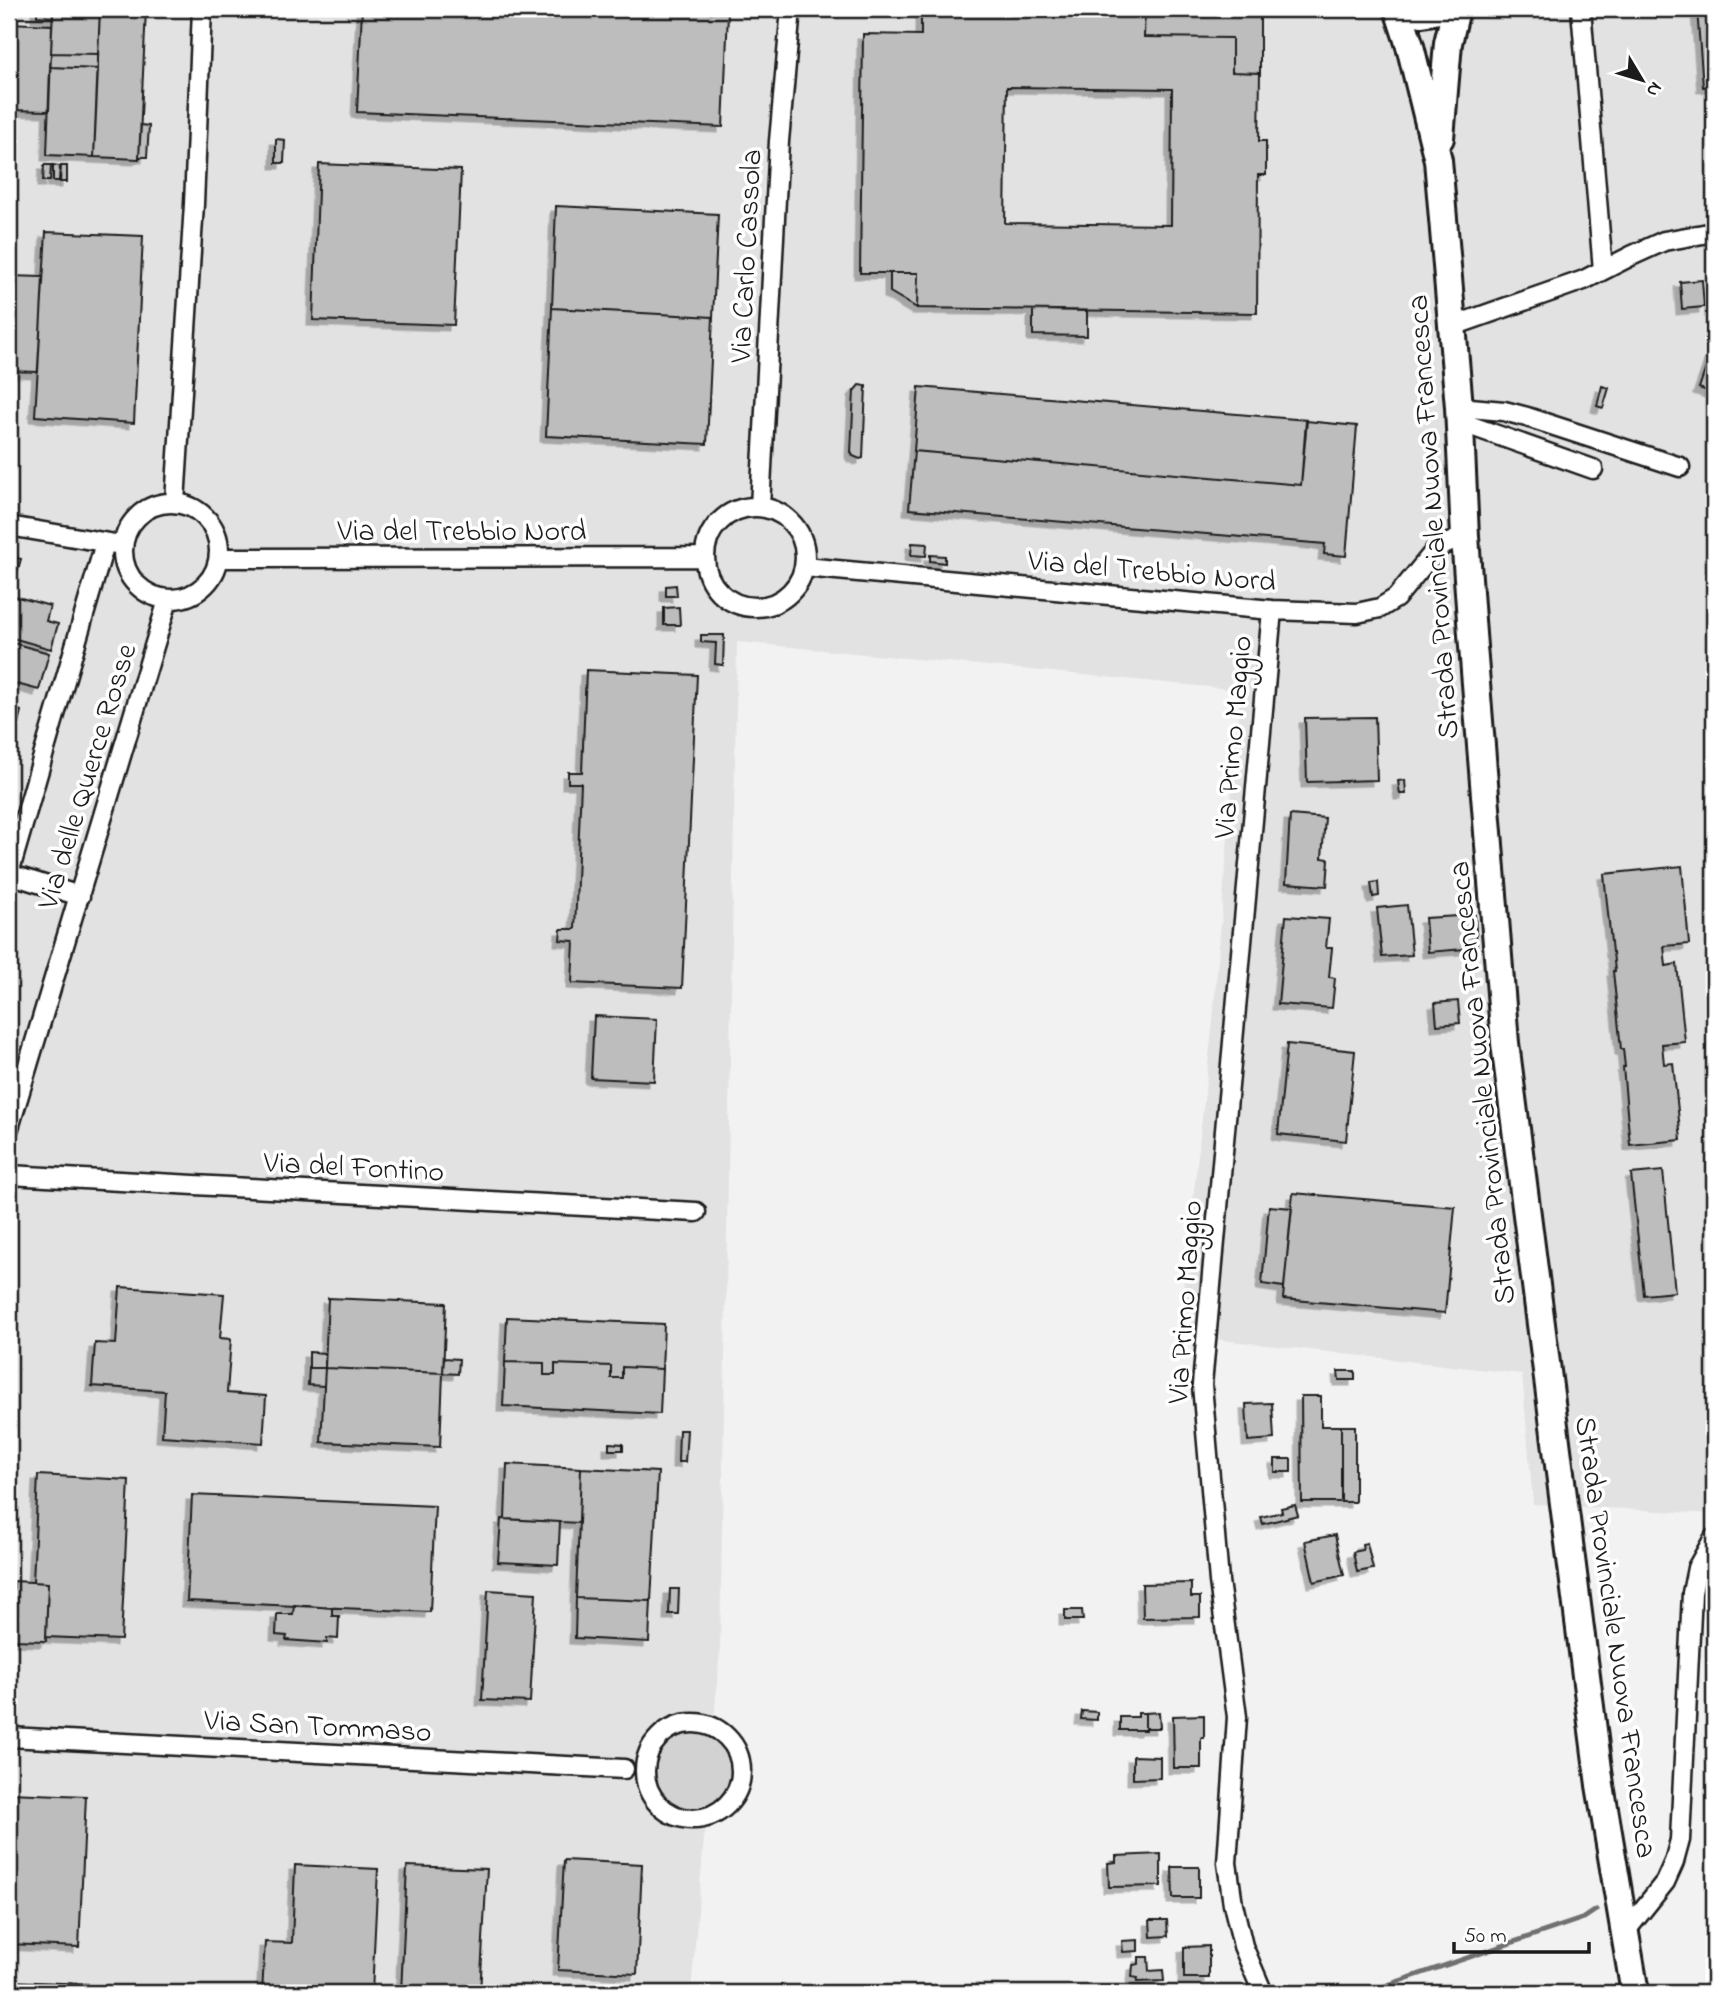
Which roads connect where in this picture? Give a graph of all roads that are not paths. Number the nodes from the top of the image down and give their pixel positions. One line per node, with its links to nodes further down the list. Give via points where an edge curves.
1 (202, 9): 15 (street)
2 (791, 9): 16 (street, Via Carlo Cassola, via 779,141)
3 (1398, 9): 8 (main road, Strada Provinciale Nuova Francesca)
4 (1403, 9): 5 (main road, via 1422,13)
5 (1444, 9)
6 (1456, 9): 8 (main road, Strada Provinciale Nuova Francesca, via 1448,43)
7 (1581, 9): 10 (street)
8 (1438, 160): 11 (main road, Strada Provinciale Nuova Francesca)
9 (1714, 232): 10 (street, via 1664,242)
10 (1603, 270): 11 (street)
11 (1453, 326): 12 (main road, Strada Provinciale Nuova Francesca)
12 (1460, 414): 13 (street, via 1504,411 1527,416); 14 (street); 18 (main road, Strada Provinciale Nuova Francesca)
13 (1681, 467)
14 (1593, 469)
15 (175, 502): 19 (street, via 146,509); 21 (street, via 191,506 214,527)
16 (760, 508): 20 (street, via 728,515 708,540); 22 (street, via 773,510 795,527 805,553)
17 (9, 526): 19 (street)
18 (1465, 536): 24 (street, Via del Trebbio Nord, via 1437,548 1396,598 1380,608 1357,612); 35 (main road, Strada Provinciale Nuova Francesca, via 1505,1043 1600,1785)
19 (114, 544): 23 (street, via 136,585); 25 (street)
20 (705, 557): 21 (street, Via del Trebbio Nord); 22 (street, via 707,572 722,596 750,608 764,607 790,593)
21 (219, 558): 23 (street, via 205,585)
22 (804, 567): 24 (street, Via del Trebbio Nord)
23 (168, 600): 26 (street, Via delle Querce Rosse)
24 (1272, 610): 36 (street, Via Primo Maggio, via 1202,1385 1219,1581 1237,1717 1227,1863 1243,1946)
25 (9, 873): 26 (street)
26 (80, 896): 27 (street, Via delle Querce Rosse)
27 (9, 1128)
28 (9, 1175): 29 (street, Via del Fontino)
29 (696, 1212)
30 (1714, 1538): 35 (street, via 1697,1567 1692,1593 1680,1840 1665,1882)
31 (9, 1737): 33 (street, Via San Tommaso)
32 (648, 1754): 33 (street); 34 (street); 34 (street, via 667,1730 688,1723 704,1724 718,1729 734,1745 741,1776 727,1805 698,1819 666,1811)
33 (624, 1769): 34 (street)
34 (647, 1785)
35 (1625, 1933): 37 (main road, Strada Provinciale Nuova Francesca)
36 (1263, 1993)
37 (1635, 1993)

